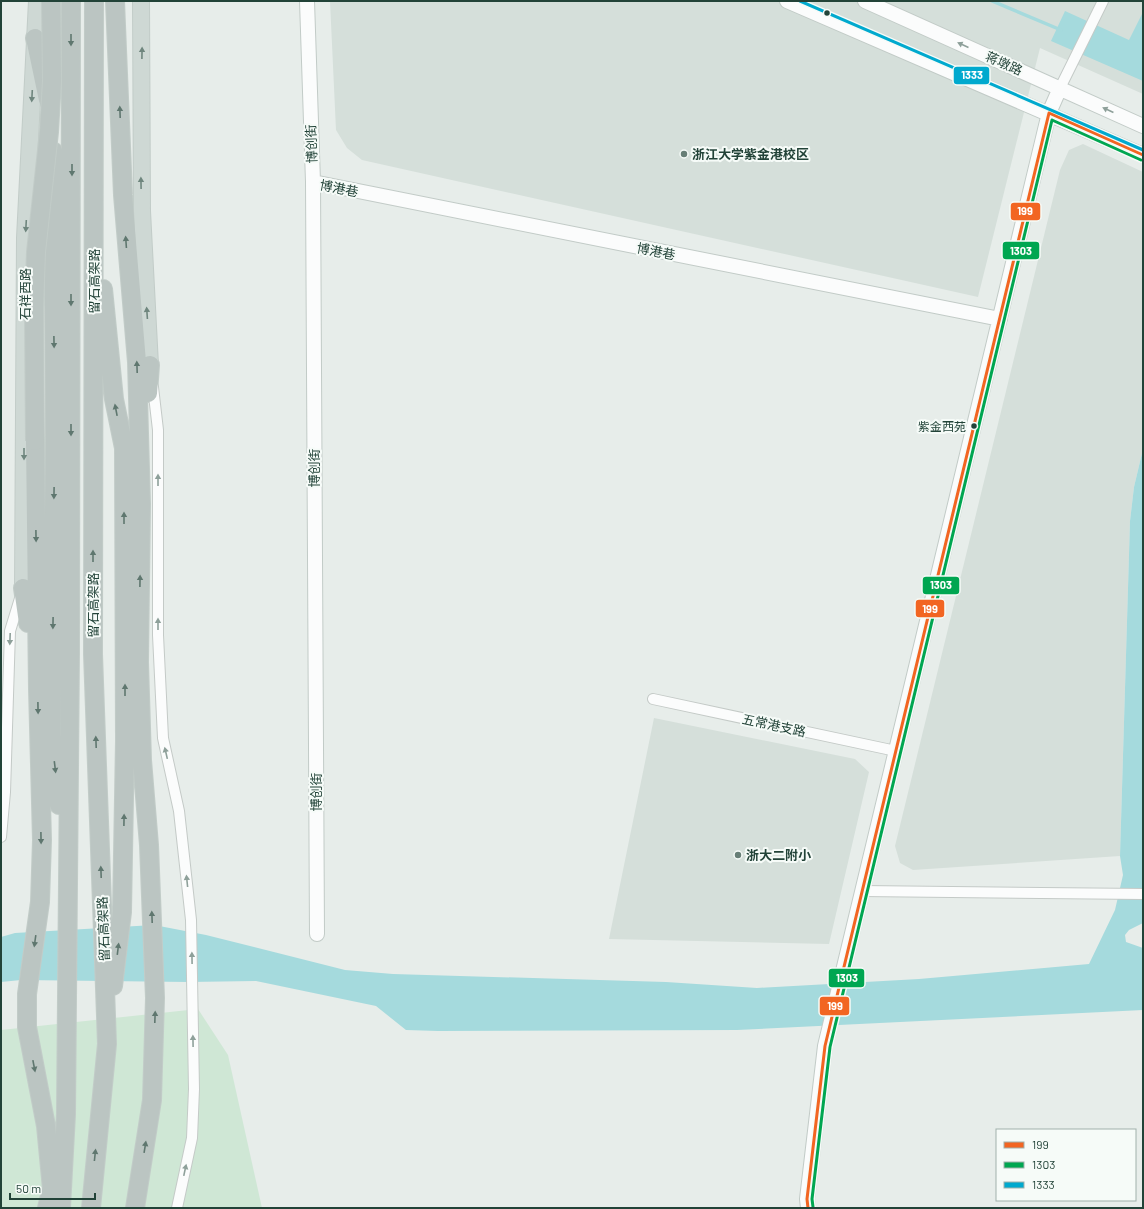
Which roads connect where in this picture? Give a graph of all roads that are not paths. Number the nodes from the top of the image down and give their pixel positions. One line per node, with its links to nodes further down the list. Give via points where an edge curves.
1 (37, 1): 12 (main road, 石祥西路)
2 (51, 1): 22 (highway, one-way to 22, bridge, via 52,81 36,252 34,308)
3 (71, 1): 29 (highway, 留石高架路, one-way to 29)
4 (94, 1): 30 (highway, 留石高架路, one-way to 4, via 93,654)
5 (106, 1): 30 (highway, one-way to 5, via 122,912 125,741 124,448 114,399 100,239 98,151 107,69)
6 (115, 1): 20 (highway, one-way to 6, via 137,362 123,195)
7 (141, 1): 19 (main road, one-way to 7, via 142,204)
8 (308, 1): 17 (street, 博创街)
9 (787, 1): 14 (street)
10 (866, 1): 13 (street, 蒋墩路, one-way to 10)
11 (1103, 1): 13 (street)
12 (35, 38): 21 (main road, 石祥西路, one-way to 21, via 25,238); 29 (highway, one-way to 29, via 53,141 55,440 51,736 59,803 60,940)
13 (1060, 88): 14 (street); 15 (street, 蒋墩路, one-way to 13)
14 (1049, 113): 16 (street); 18 (street)
15 (1143, 126)
16 (1143, 155)
17 (312, 182): 18 (street, 博港巷); 28 (street, 博创街)
18 (1000, 319): 24 (street)
19 (150, 365): 20 (highway); 37 (street, one-way to 19, via 192,1138 194,1089 191,920 179,811 163,738 158,635 158,430)
20 (141, 504): 32 (highway, one-way to 20, via 152,1100 155,998 139,662)
21 (23, 588): 22 (highway); 25 (street, one-way to 25, via 10,631 5,792)
22 (38, 688): 31 (highway, one-way to 31, via 42,840 40,902 27,994 27,1027 46,1126)
23 (653, 699): 24 (street, 五常港支路)
24 (896, 751): 26 (street)
25 (1, 837)
26 (862, 891): 27 (street); 38 (street, via 825,1046)
27 (1143, 894)
28 (317, 934)
29 (68, 969): 35 (highway, 留石高架路, via 66,1114)
30 (107, 1044): 36 (highway, 留石高架路, one-way to 30)
31 (53, 1183): 33 (highway); 34 (highway)
32 (136, 1205)
33 (47, 1208)
34 (50, 1208)
35 (61, 1208)
36 (91, 1208)
37 (177, 1208)
38 (808, 1208)

